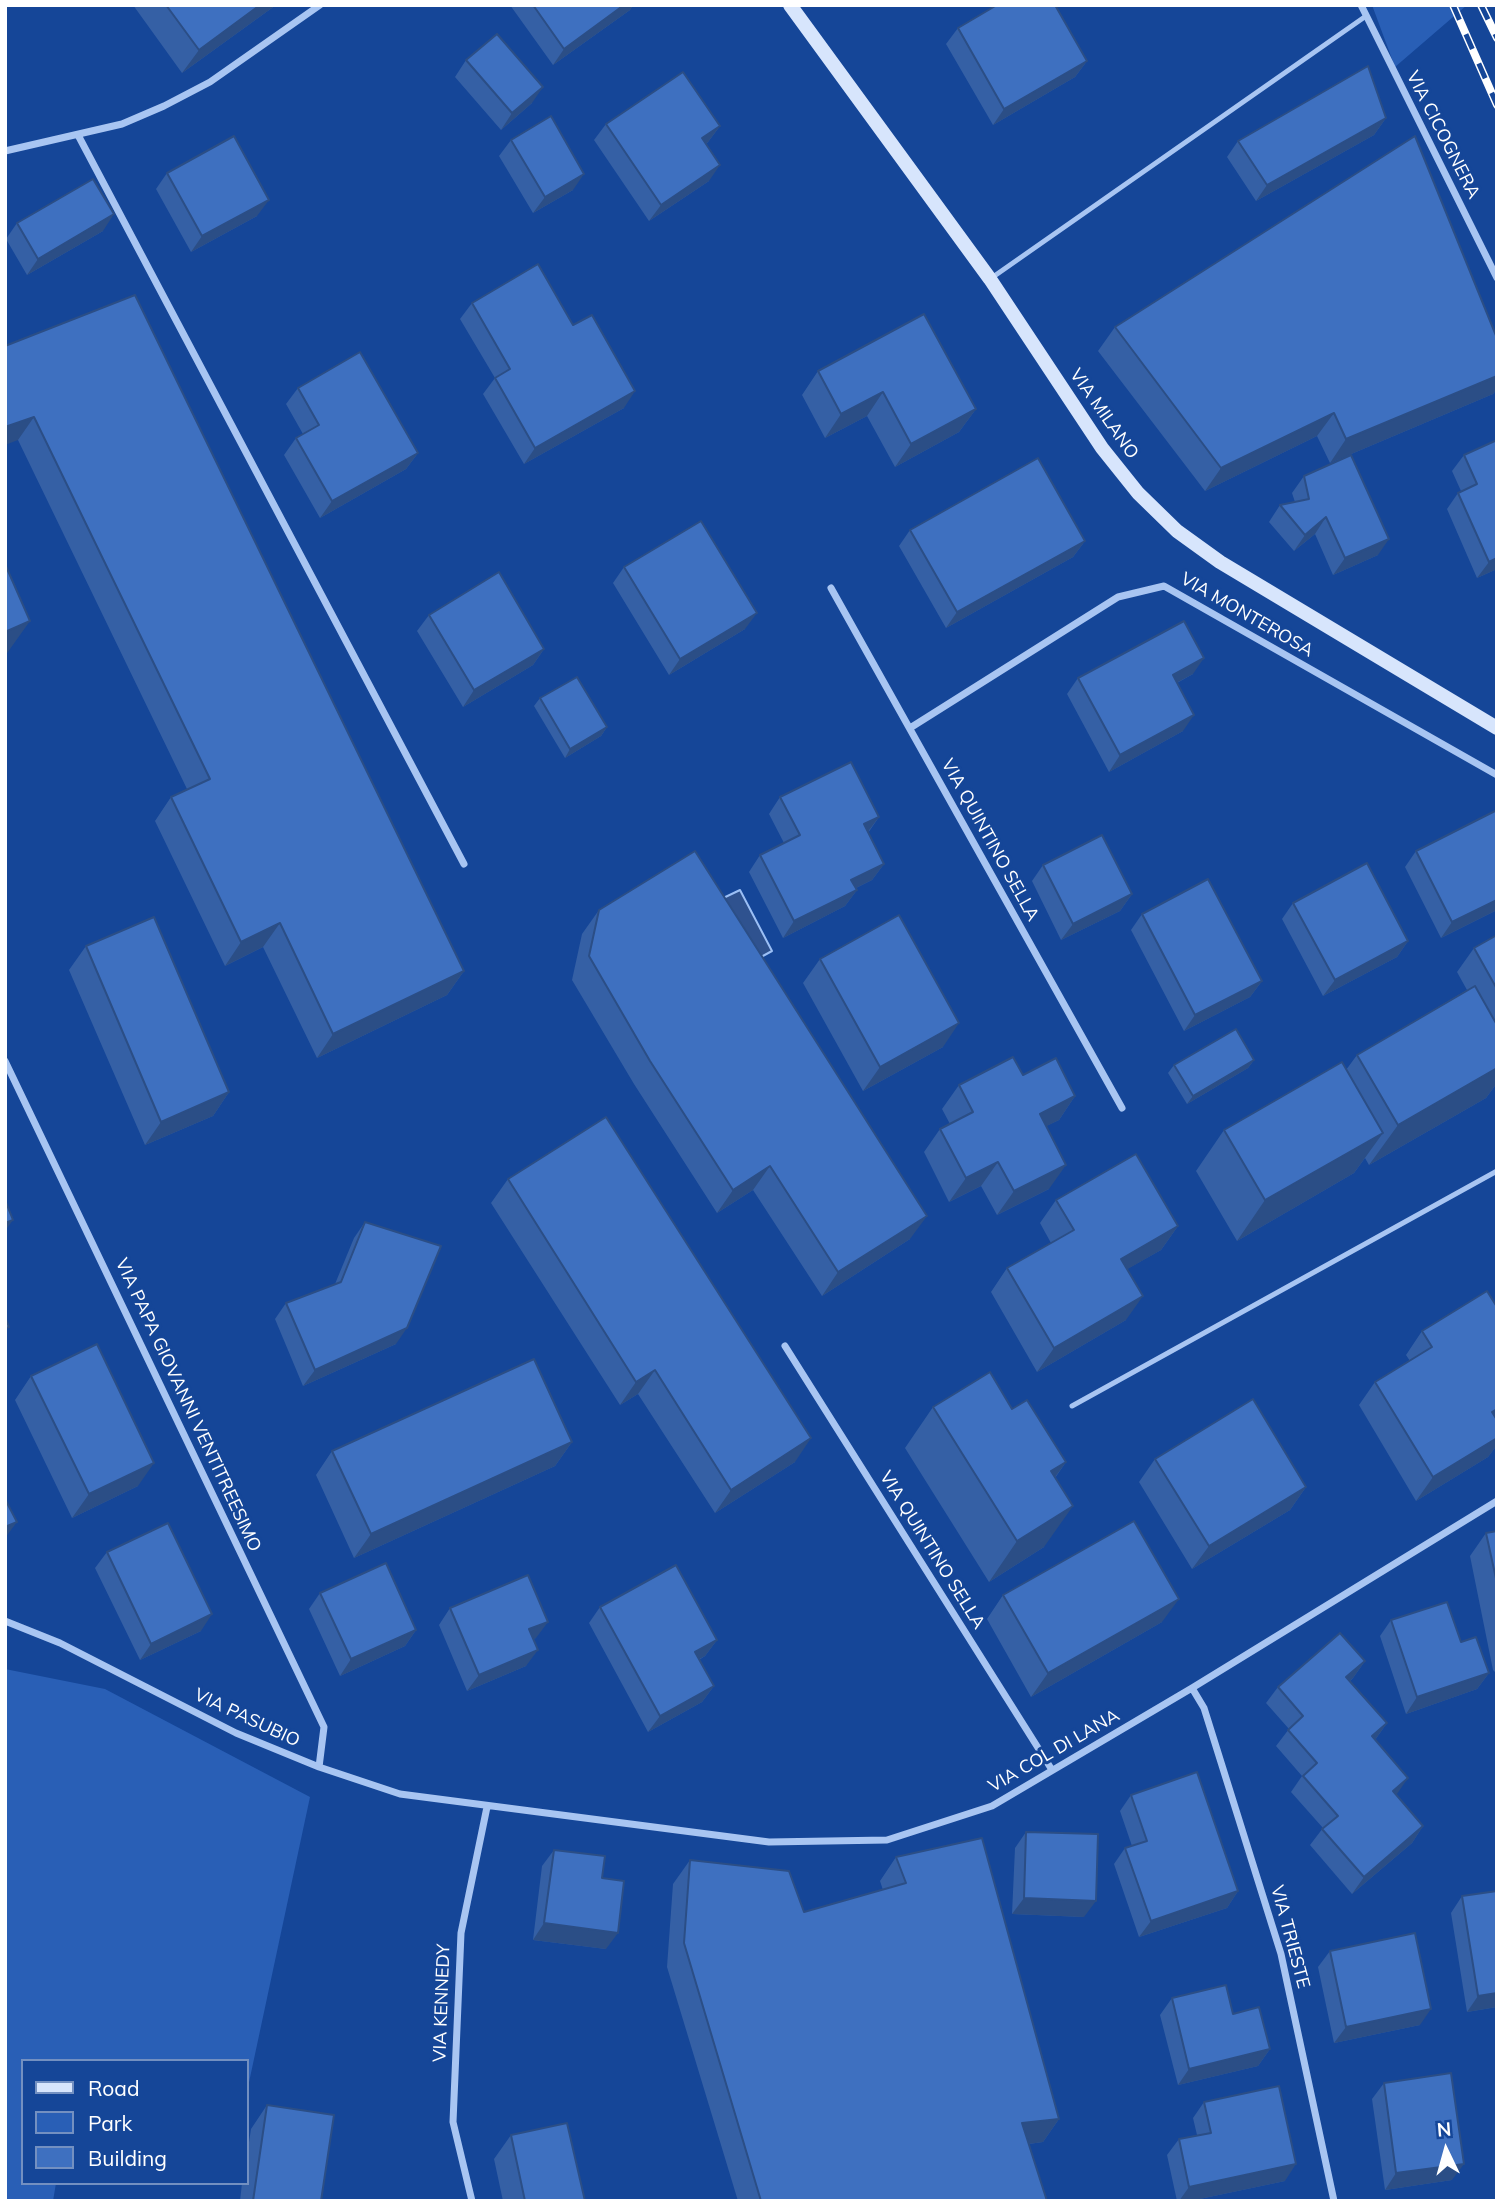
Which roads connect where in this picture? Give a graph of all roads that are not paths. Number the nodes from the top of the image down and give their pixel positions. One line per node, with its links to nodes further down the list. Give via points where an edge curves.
1 (320, 5): 5 (street, via 210,82 122,124)
2 (790, 5): 8 (street, VIA MILANO)
3 (1361, 5): 4 (street, VIA CICOGNERA)
4 (1366, 16): 7 (street, VIA CICOGNERA); 8 (lane)
5 (78, 135): 6 (street); 13 (street)
6 (5, 151)
7 (1497, 278)
8 (990, 279): 11 (street, VIA MILANO, via 1101,448 1177,531 1220,562)
9 (831, 588): 10 (street, VIA QUINTINO SELLA)
10 (910, 728): 12 (street, VIA MONTEROSA, via 1118,597 1164,586); 15 (street, VIA QUINTINO SELLA)
11 (1497, 728)
12 (1497, 775)
13 (464, 864)
14 (5, 1061): 22 (street, VIA PAPA GIOVANNI VENTITREESIMO, via 324,1727)
15 (1122, 1108)
16 (1497, 1171): 18 (lane)
17 (785, 1346): 23 (street, VIA QUINTINO SELLA)
18 (1072, 1406)
19 (1497, 1502): 21 (street, VIA COL DI LANA)
20 (5, 1621): 22 (street, VIA PASUBIO)
21 (1192, 1688): 23 (street, VIA COL DI LANA); 26 (street, VIA TRIESTE, via 1204,1708 1281,1954)
22 (319, 1768): 24 (street, VIA PASUBIO, via 401,1794)
23 (1052, 1770): 24 (street, VIA COL DI LANA, via 992,1805 887,1840 769,1842)
24 (487, 1807): 25 (street, VIA KENNEDY, via 461,1933 453,2122)
25 (472, 2201)
26 (1334, 2201)

